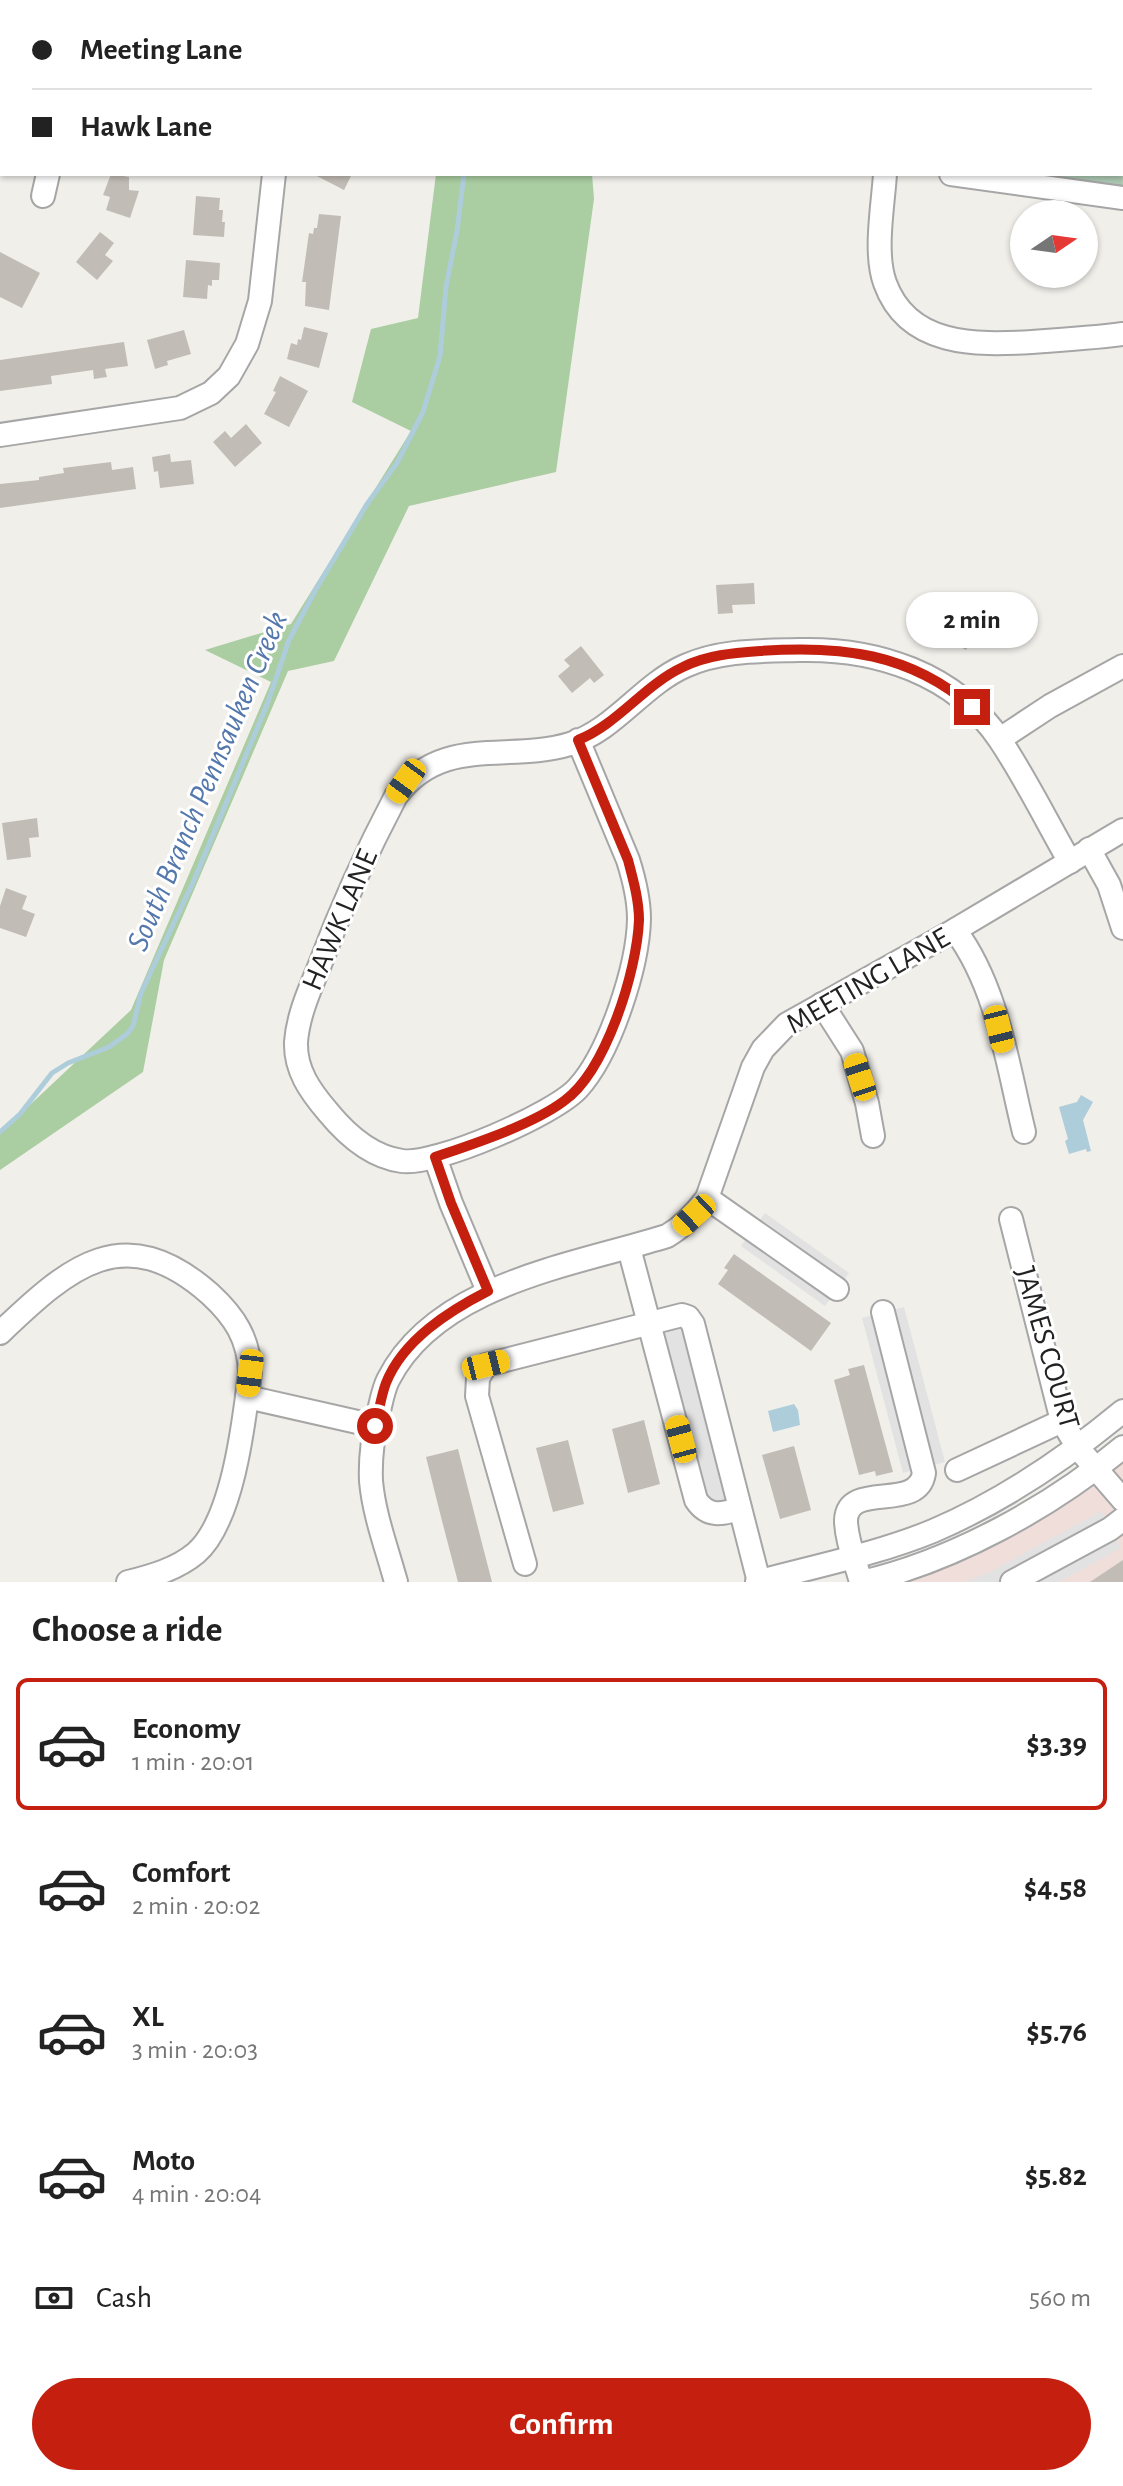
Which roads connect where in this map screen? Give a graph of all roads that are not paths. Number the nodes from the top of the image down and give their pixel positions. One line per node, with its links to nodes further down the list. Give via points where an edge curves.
1 (274, 176): 6 (street, via 260,301 247,344 229,376 211,393 180,408)
2 (885, 176): 5 (street, via 880,251 885,284 920,326 975,343)
3 (977, 176): 4 (street)
4 (1123, 198)
5 (1123, 334)
6 (0, 435)
7 (1123, 666): 8 (street)
8 (1000, 739): 9 (street, HAWK LANE, via 956,693 918,671 872,655 813,649 700,659 662,679); 12 (street, HAWK LANE)
9 (578, 740): 19 (street, HAWK LANE, via 633,879 639,917 631,973 605,1046 577,1091 530,1119); 19 (street, HAWK LANE, via 553,748 456,756 421,769 406,781 345,902 304,1006 297,1061 311,1092 328,1112 361,1143 391,1159)
10 (1123, 830): 11 (street, MEETING LANE)
11 (1089, 849): 12 (street, MEETING LANE); 13 (street)
12 (1070, 862): 15 (street, MEETING LANE)
13 (1120, 902): 14 (street)
14 (1123, 928)
15 (955, 930): 16 (street, MEETING LANE); 17 (street, via 986,984)
16 (822, 1004): 18 (street, via 852,1051); 20 (street, MEETING LANE, via 787,1024 763,1049)
17 (1024, 1132)
18 (873, 1136)
19 (435, 1157): 24 (street)
20 (707, 1198): 22 (street, MEETING LANE, via 667,1236); 23 (street)
21 (1011, 1219): 30 (street, JAMES COURT)
22 (629, 1248): 24 (street, MEETING LANE); 26 (street)
23 (837, 1289)
24 (488, 1291): 31 (street, MEETING LANE, via 438,1321 399,1360 386,1383)
25 (883, 1312): 39 (street, via 924,1473 912,1492 863,1500 850,1508 846,1523)
26 (650, 1322): 37 (street, via 696,1500 713,1514); 37 (street, via 680,1315 693,1323); 40 (street, via 486,1365 478,1378 477,1396)
27 (0, 1333): 28 (street, via 36,1299 83,1267 123,1254 144,1255 182,1271 238,1324 250,1356)
28 (247, 1397): 31 (street); 41 (street, via 220,1521 196,1553 180,1564)
29 (1123, 1411): 33 (street)
30 (1062, 1421): 33 (street, JAMES COURT); 35 (street)
31 (375, 1426): 42 (street, MEETING LANE, via 371,1480)
32 (1123, 1447): 34 (street)
33 (1078, 1448): 34 (street, JAMES COURT); 39 (street, via 975,1511)
34 (1097, 1469): 36 (street, JAMES COURT); 44 (street, via 966,1545)
35 (957, 1470)
36 (1123, 1500)
37 (740, 1509): 43 (street)
38 (1123, 1519): 45 (street)
39 (854, 1556): 43 (street); 44 (street)
40 (525, 1564)
41 (128, 1582)
42 (396, 1582)
43 (758, 1582)
44 (861, 1582)
45 (1012, 1582)

